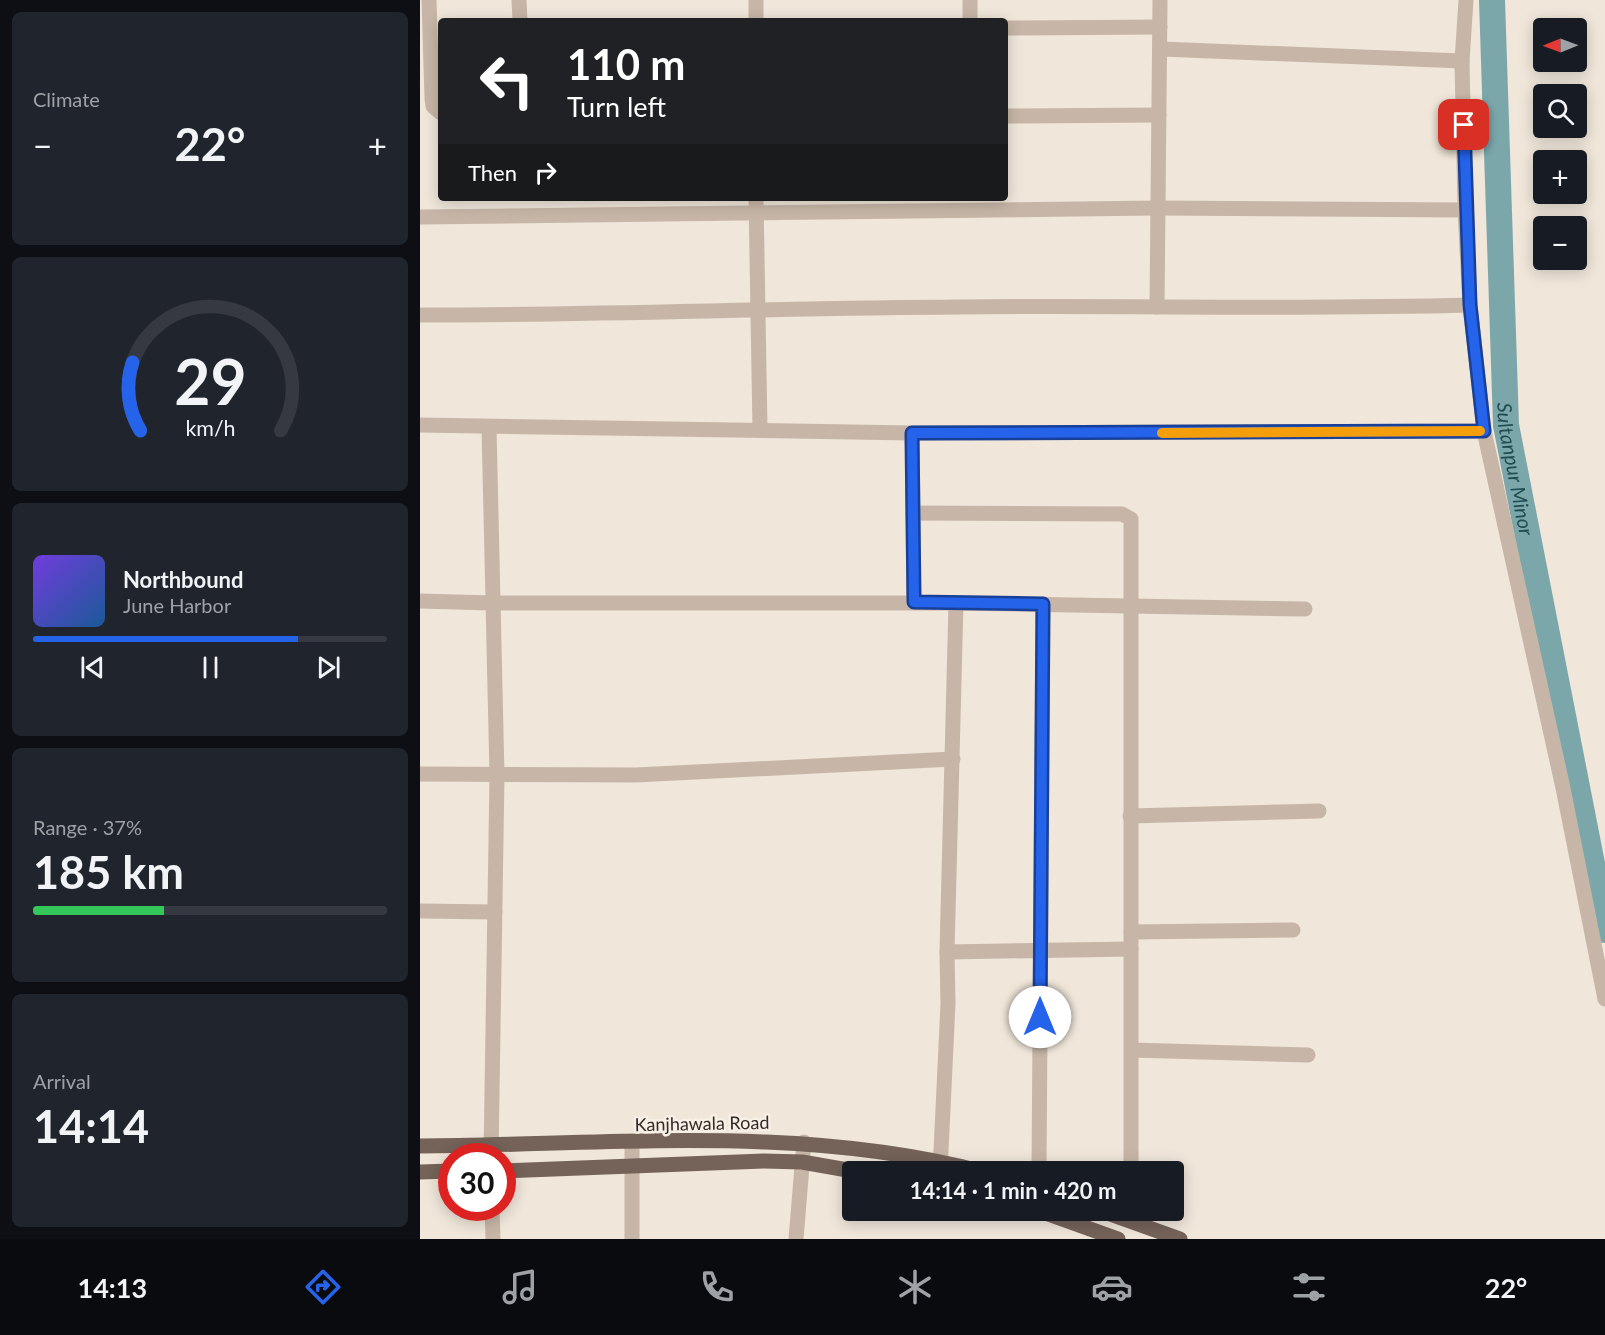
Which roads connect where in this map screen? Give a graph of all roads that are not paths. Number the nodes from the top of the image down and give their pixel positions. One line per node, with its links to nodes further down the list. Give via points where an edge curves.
1 (429, 0): 14 (street, via 432,98)
2 (519, 0): 7 (street)
3 (756, 0): 8 (street)
4 (970, 0): 9 (street)
5 (1160, 0): 10 (street)
6 (1466, 0): 13 (street)
7 (520, 18)
8 (756, 18)
9 (970, 18)
10 (1160, 27): 11 (street); 12 (street)
11 (1008, 28)
12 (1161, 49): 13 (street); 15 (street)
13 (1462, 61): 19 (street)
14 (438, 110)
15 (1158, 115): 16 (street); 18 (street)
16 (1008, 116)
17 (756, 205): 18 (street); 20 (street); 23 (street)
18 (1157, 208): 19 (street); 22 (street)
19 (1465, 210): 21 (street)
20 (420, 217)
21 (1470, 305): 22 (street, via 1341,309); 28 (street)
22 (1156, 307): 23 (street)
23 (759, 312): 24 (street); 27 (street)
24 (420, 315)
25 (420, 424): 26 (street)
26 (489, 427): 27 (street); 33 (street)
27 (760, 430): 29 (street)
28 (1484, 431): 29 (street); 50 (street)
29 (912, 433): 30 (street)
30 (913, 513): 32 (street); 36 (street, via 1126,514 1132,523)
31 (420, 601): 33 (street)
32 (914, 602): 33 (street); 34 (street)
33 (492, 603): 40 (street)
34 (956, 603): 35 (street); 38 (street)
35 (1043, 604): 36 (street); 48 (street)
36 (1132, 606): 37 (street); 42 (street)
37 (1305, 609)
38 (953, 759): 40 (street, via 636,775); 49 (street)
39 (420, 774): 40 (street)
40 (497, 775): 44 (street)
41 (1319, 812): 42 (street)
42 (1130, 816): 46 (street)
43 (420, 912): 44 (street)
44 (495, 912): 55 (street)
45 (1293, 930): 46 (street)
46 (1131, 932): 47 (street)
47 (1131, 949): 48 (street); 51 (street)
48 (1040, 950): 49 (street); 62 (street)
49 (947, 952): 61 (street)
50 (1605, 999)
51 (1132, 1050): 52 (street); 63 (street)
52 (1308, 1054)
53 (699, 1142): 54 (main road, Kanjhawala Road); 56 (main road, Kanjhawala Road); 65 (main road)
54 (804, 1142): 60 (main road, Kanjhawala Road); 64 (street)
55 (491, 1143)
56 (632, 1143): 59 (main road, Kanjhawala Road); 66 (street)
57 (420, 1146): 58 (main road, Kanjhawala Road)
58 (438, 1147)
59 (516, 1150)
60 (912, 1161)
61 (941, 1161)
62 (1039, 1161)
63 (1131, 1161)
64 (802, 1162): 65 (main road); 67 (main road); 76 (street)
65 (699, 1164): 66 (main road)
66 (631, 1167): 69 (main road); 75 (street)
67 (842, 1169)
68 (438, 1171): 70 (main road)
69 (516, 1171)
70 (420, 1172)
71 (492, 1221): 74 (street)
72 (1068, 1221): 77 (main road)
73 (1142, 1221): 78 (main road)
74 (493, 1239)
75 (632, 1239)
76 (796, 1239)
77 (1118, 1239)
78 (1180, 1239)

